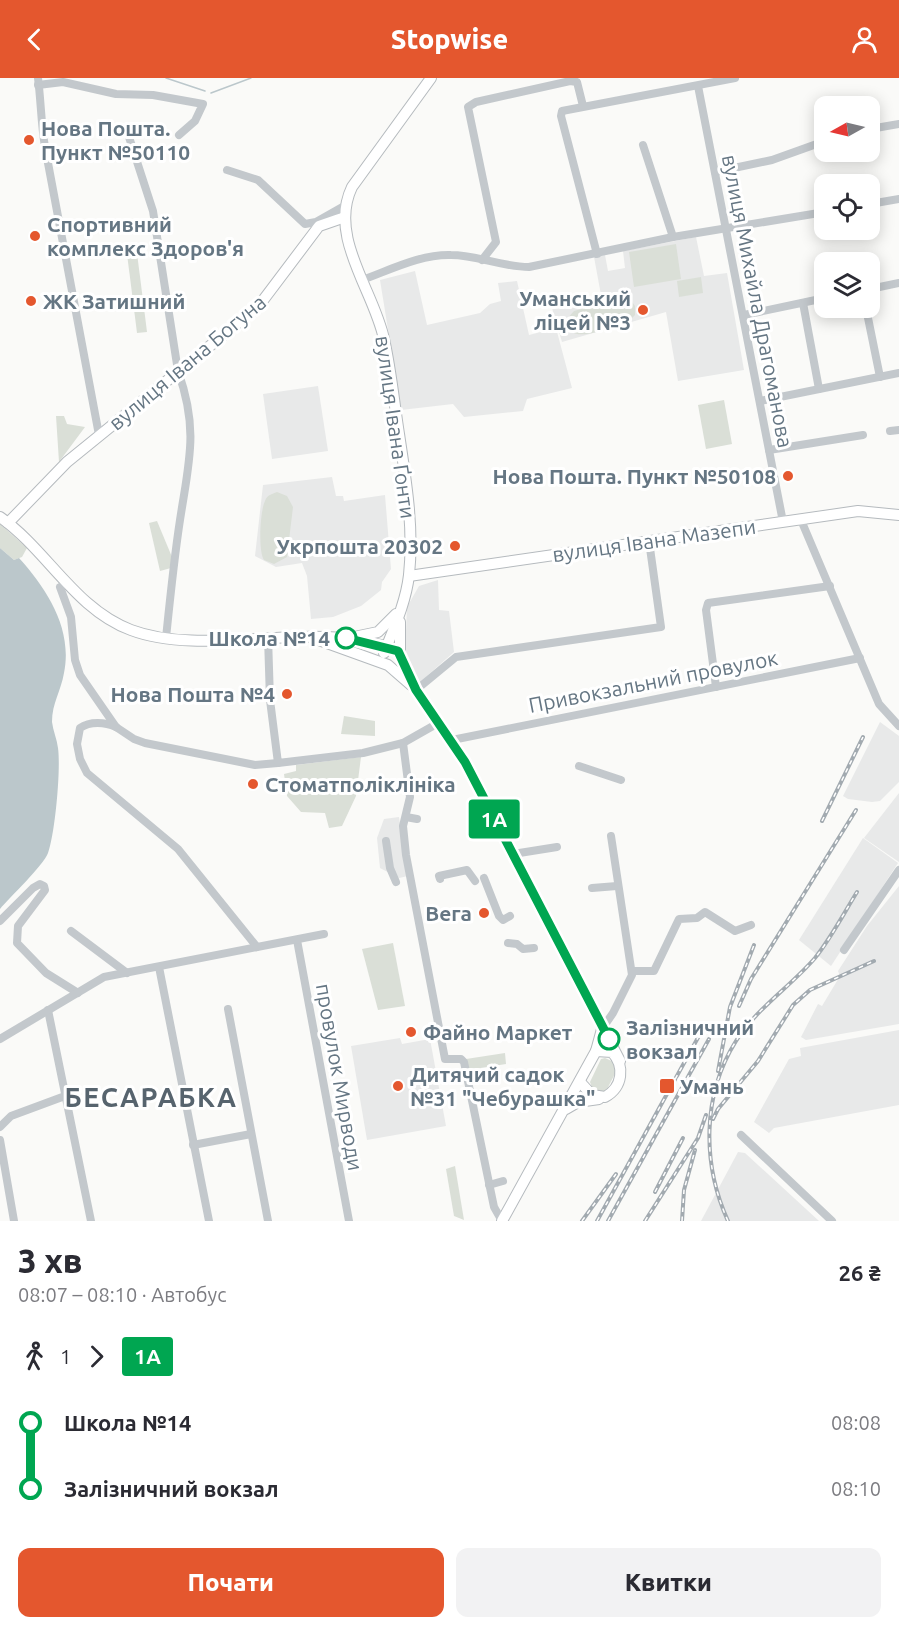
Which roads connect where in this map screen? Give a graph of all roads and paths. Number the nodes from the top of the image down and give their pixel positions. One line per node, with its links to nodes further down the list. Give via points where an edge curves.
1 (431, 78): 16 (main road, via 352,187)
2 (735, 78): 4 (street)
3 (38, 81): 9 (street, via 203,104 195,121); 35 (street, via 39,111)
4 (699, 83): 5 (street); 13 (street, вулиця Михайла Драгоманова)
5 (584, 106): 21 (street, via 562,111 561,116); 22 (street, via 577,82 570,81 468,107 496,242)
6 (899, 124): 7 (street)
7 (880, 127)
8 (128, 134): 30 (street, via 153,211)
9 (179, 135)
10 (643, 145): 20 (street)
11 (814, 145): 13 (street, via 772,160)
12 (227, 170): 16 (street, via 258,180 305,224)
13 (715, 172): 19 (street, вулиця Михайла Драгоманова)
14 (899, 199): 15 (street)
15 (880, 202)
16 (346, 205): 18 (main road)
17 (814, 214): 19 (street)
18 (345, 217): 23 (main road, вулиця Івана Ґонти); 30 (main road, вулиця Івана Богуна, via 319,226 258,307)
19 (728, 228): 20 (street); 28 (street, вулиця Михайла Драгоманова)
20 (673, 237): 21 (street)
21 (597, 254): 22 (street, via 529,267)
22 (482, 260): 23 (street, via 453,255 428,257)
23 (362, 280): 43 (main road, вулиця Івана Ґонти, via 382,328 390,372 410,511)
24 (899, 283): 25 (street)
25 (880, 287)
26 (814, 300): 27 (street)
27 (803, 303): 28 (street); 33 (street)
28 (744, 315): 34 (street, вулиця Михайла Драгоманова)
29 (869, 318): 32 (street)
30 (178, 371): 35 (main road, вулиця Івана Богуна); 49 (street, via 190,410 192,436)
31 (899, 374): 32 (street)
32 (880, 377): 33 (street)
33 (819, 389): 34 (street)
34 (760, 400): 37 (street, вулиця Михайла Драгоманова)
35 (99, 435): 39 (main road, вулиця Івана Богуна)
36 (863, 435): 37 (street)
37 (769, 450): 41 (street, вулиця Михайла Драгоманова)
38 (899, 515): 40 (main road, вулиця Івана Мазепи, via 858,511)
39 (4, 520): 49 (main road, via 73,590 104,615 130,630)
40 (801, 520): 41 (main road, вулиця Івана Мазепи); 44 (street)
41 (783, 522): 42 (main road, вулиця Івана Мазепи)
42 (649, 541): 43 (main road, вулиця Івана Мазепи); 56 (street, via 661,627 456,657)
43 (409, 576): 46 (main road, вулиця Івана Ґонти)
44 (830, 586): 53 (street); 55 (street, via 708,603)
45 (60, 587): 59 (street, via 71,616 76,667)
46 (402, 607): 50 (main road, вулиця Івана Ґонти, via 378,632); 51 (main road, вулиця Івана Ґонти); 51 (main road, вулиця Івана Ґонти)
47 (268, 637): 48 (main road); 49 (main road); 62 (street)
48 (310, 637): 50 (main road); 52 (main road)
49 (166, 638)
50 (346, 638): 51 (main road)
51 (391, 651): 54 (main road, via 397,664); 56 (main road)
52 (348, 652): 54 (main road); 56 (main road)
53 (860, 658): 55 (street, Привокзальний провулок); 57 (street, via 879,704)
54 (388, 665): 56 (main road)
55 (716, 687): 60 (street, Привокзальний провулок)
56 (416, 690): 58 (main road)
57 (897, 721)
58 (440, 722): 60 (main road); 61 (street)
59 (116, 727): 62 (street, via 145,743 255,765); 85 (street, via 94,723 80,728 77,744 83,767 178,849)
60 (452, 740): 70 (main road)
61 (403, 743): 62 (street, via 363,753); 65 (street, via 410,797)
62 (278, 763)
63 (579, 766): 64 (street)
64 (621, 780)
65 (406, 818): 66 (street); 108 (street, via 406,855 445,1059 465,1062)
66 (417, 819)
67 (611, 836): 76 (street)
68 (386, 841): 75 (street)
69 (557, 847): 70 (street)
70 (513, 854): 94 (main road)
71 (899, 870): 87 (street)
72 (484, 878): 78 (street, via 499,916 503,920)
73 (440, 879): 74 (street, via 439,876 467,870)
74 (475, 881)
75 (396, 882)
76 (617, 886): 77 (street); 89 (street)
77 (592, 888)
78 (510, 916)
79 (0, 921): 91 (street, via 40,884 45,890 18,926 17,943 40,968)
80 (751, 925): 89 (street, via 735,931 705,912 697,918 679,919 654,971)
81 (70, 931): 90 (street)
82 (324, 934): 83 (street)
83 (297, 940): 85 (street); 113 (street, провулок Мирводи)
84 (508, 943): 86 (street, via 523,949)
85 (256, 947): 88 (street)
86 (534, 948)
87 (844, 950)
88 (159, 967): 90 (street); 106 (street)
89 (632, 971): 94 (street, via 631,981)
90 (127, 973): 91 (street, via 95,980)
91 (78, 993): 93 (street)
92 (228, 1009): 103 (street)
93 (48, 1010): 95 (street); 99 (street)
94 (602, 1029): 96 (main road); 97 (main road)
95 (0, 1039)
96 (596, 1051): 97 (main road, via 612,1052); 98 (main road)
97 (620, 1061): 100 (main road, via 621,1073)
98 (580, 1082): 100 (main road, via 592,1095); 101 (main road)
99 (65, 1096): 102 (street, via 10,1116); 110 (street)
100 (605, 1097): 101 (main road, via 578,1102)
101 (563, 1112): 114 (main road)
102 (0, 1127)
103 (251, 1134): 106 (street); 112 (street)
104 (741, 1135): 115 (street)
105 (0, 1140): 109 (street)
106 (194, 1145): 111 (street)
107 (502, 1180): 108 (street)
108 (489, 1185): 114 (street)
109 (14, 1221)
110 (91, 1221)
111 (209, 1221)
112 (268, 1221)
113 (349, 1221)
114 (502, 1221)
115 (832, 1221)

